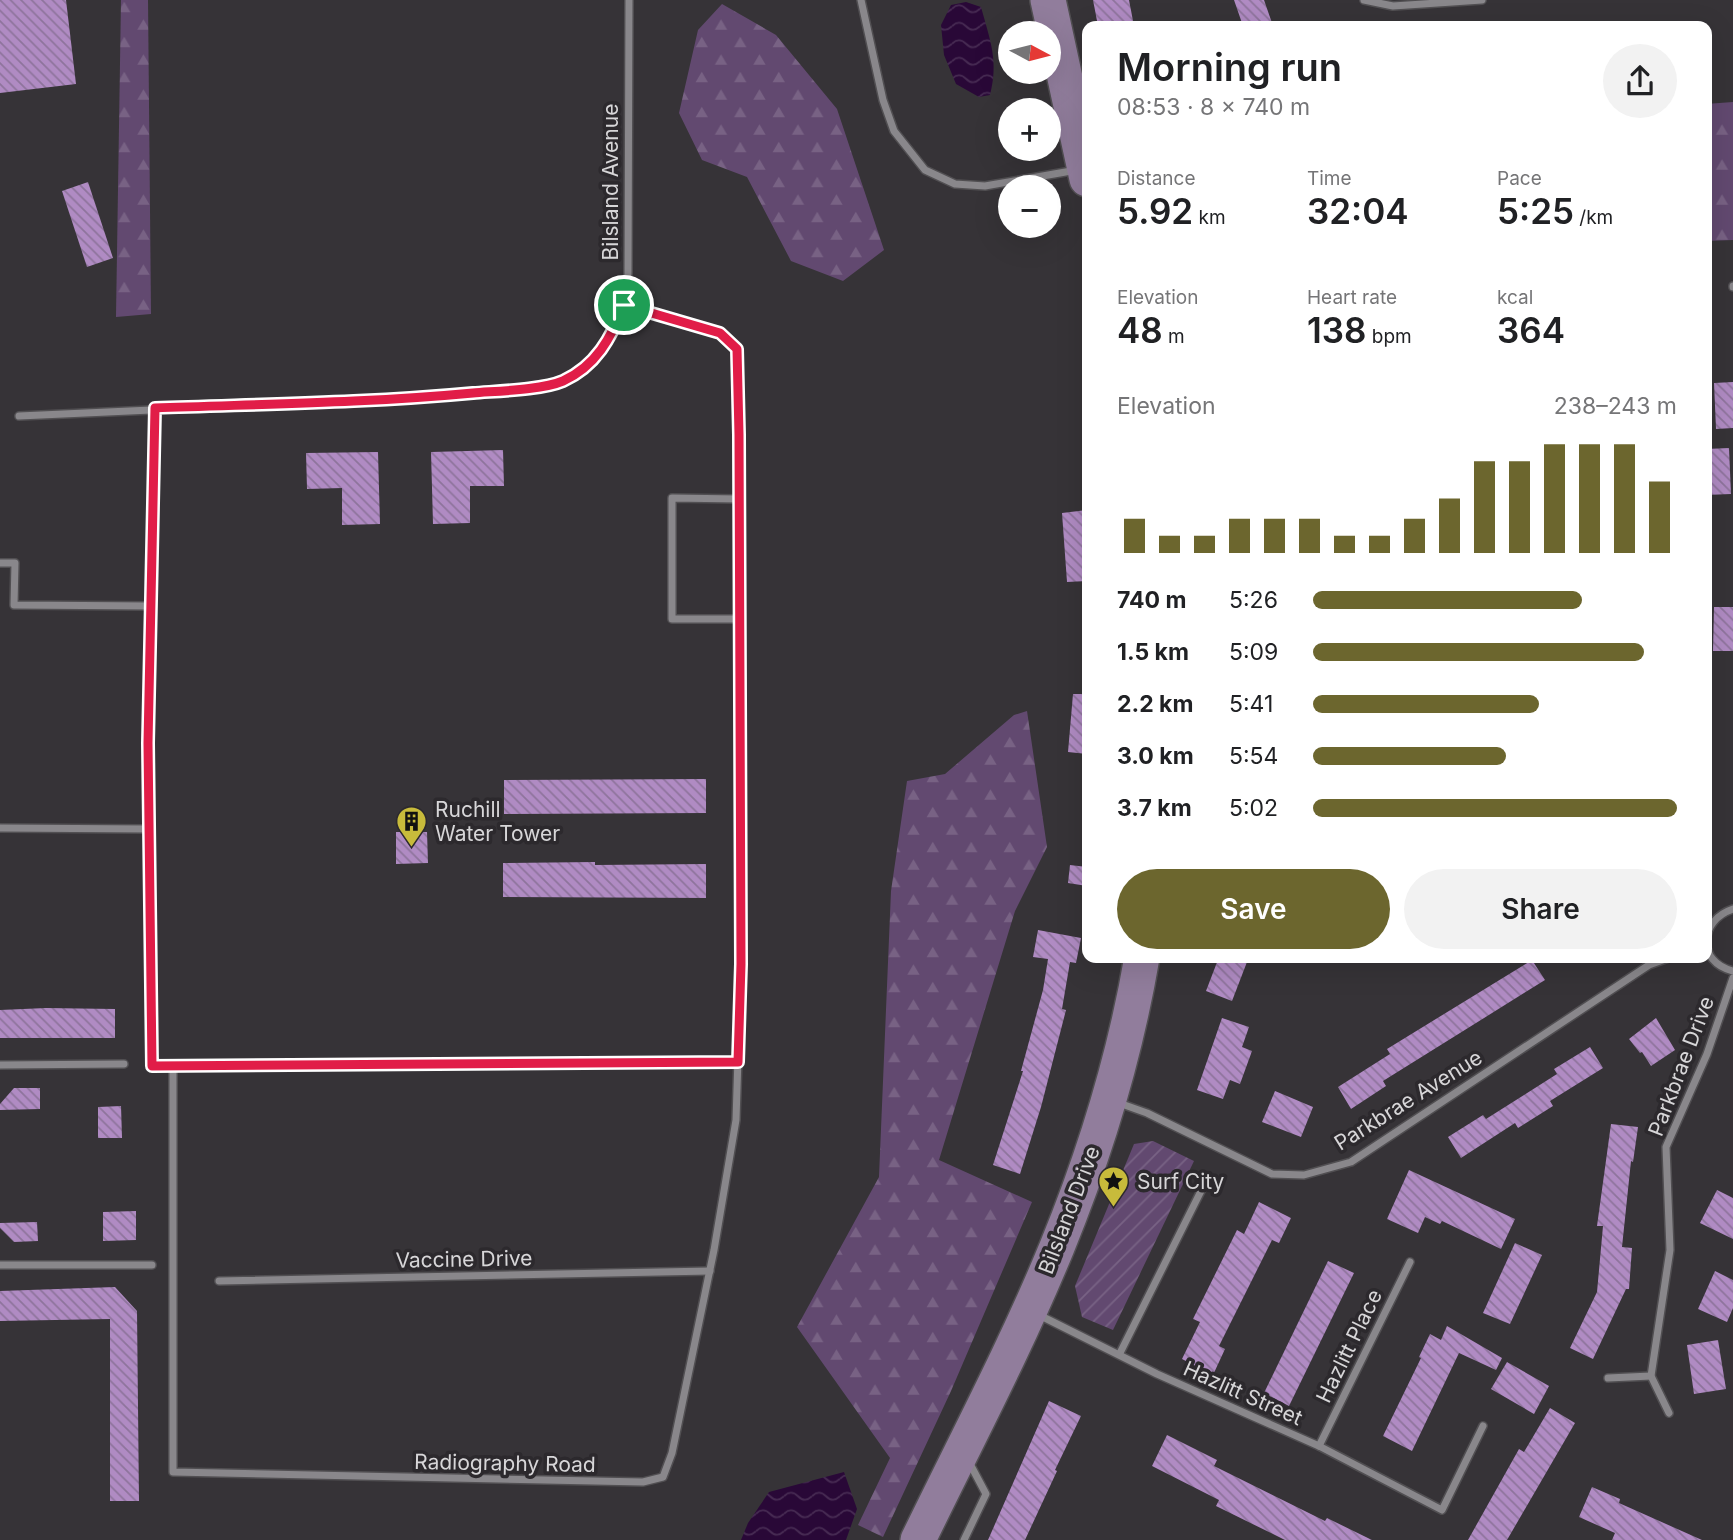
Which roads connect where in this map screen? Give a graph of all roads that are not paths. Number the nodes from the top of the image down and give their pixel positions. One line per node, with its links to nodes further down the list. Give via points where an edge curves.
1 (629, 0): 8 (street, Bilsland Avenue)
2 (861, 0): 7 (street, via 894,131 925,170 955,184 985,186)
3 (1048, 0): 6 (main road)
4 (1364, 0): 5 (street, via 1393,6)
5 (1482, 0)
6 (1082, 156)
7 (1082, 174)
8 (624, 305): 9 (street, Bilsland Avenue, via 612,337 589,366 561,382 419,398); 11 (street, Radiography Road, via 720,333 737,349)
9 (155, 408): 10 (street, Bilsland Avenue); 13 (street)
10 (19, 416)
11 (739, 499): 14 (street, Radiography Road); 14 (street, via 672,498 672,619)
12 (0, 563): 13 (street, via 15,563 14,605)
13 (151, 606): 16 (street)
14 (740, 619): 24 (street, Radiography Road)
15 (0, 828): 16 (street)
16 (149, 829): 27 (street, via 152,1066)
17 (1733, 909): 18 (street)
18 (1712, 922)
19 (1712, 955): 22 (street)
20 (1141, 963): 28 (main road, Bilsland Drive)
21 (1654, 963): 28 (street, Parkbrae Avenue, via 1351,1162 1304,1175 1272,1174 1147,1113)
22 (1733, 971)
23 (1733, 978): 37 (street, Parkbrae Drive, via 1707,1054 1666,1147 1670,1250)
24 (738, 1062): 27 (street); 33 (street, Radiography Road, via 736,1120)
25 (124, 1063): 26 (street)
26 (0, 1065)
27 (173, 1065): 33 (street, Radiography Road, via 173,1472 643,1482 663,1477 672,1454)
28 (1108, 1100): 35 (main road, Bilsland Drive, via 1070,1214)
29 (1206, 1181): 36 (street)
30 (1410, 1262): 41 (street, Hazlitt Place)
31 (0, 1265): 32 (street)
32 (152, 1265)
33 (710, 1271): 34 (street, Vaccine Drive)
34 (219, 1281)
35 (1029, 1310): 36 (street, Hazlitt Street); 42 (main road, Bilsland Drive)
36 (1120, 1353): 41 (street, Hazlitt Street)
37 (1651, 1376): 38 (street); 39 (street)
38 (1608, 1378)
39 (1669, 1413)
40 (1483, 1426): 41 (street, Hazlitt Street, via 1442,1510)
41 (1319, 1446)
42 (962, 1449): 43 (main road, Bilsland Drive); 44 (street, via 986,1494)
43 (918, 1540)
44 (964, 1540)

